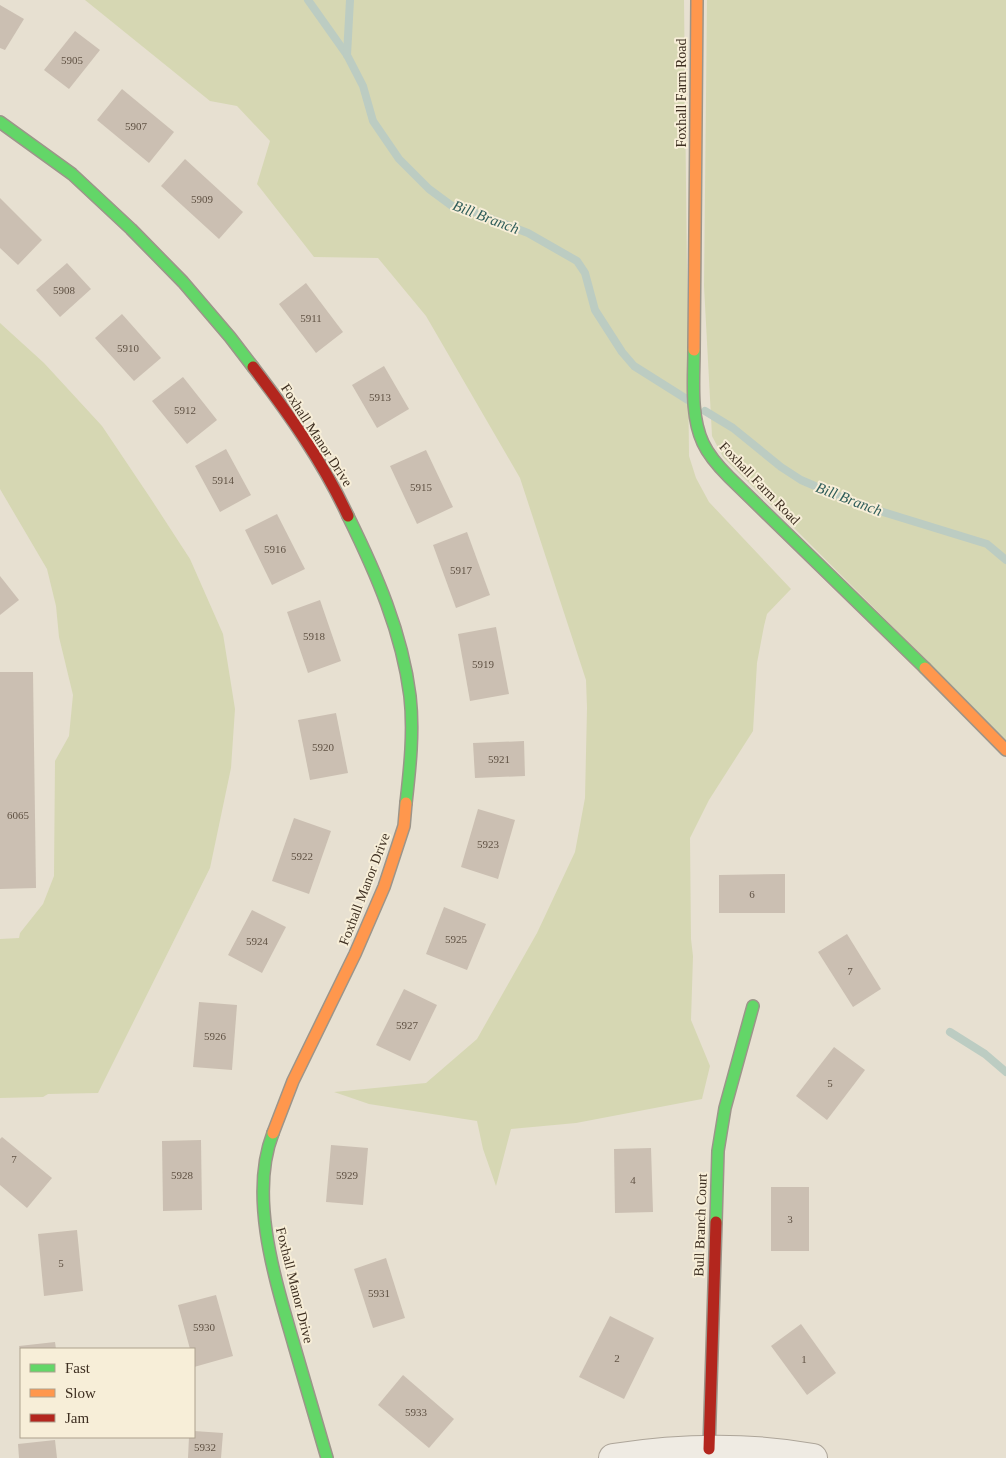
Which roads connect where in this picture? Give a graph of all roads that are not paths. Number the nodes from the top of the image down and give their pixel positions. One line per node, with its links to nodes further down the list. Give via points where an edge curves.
1 (697, 0): 3 (street, Foxhall Farm Road, via 694,385 700,437 729,477)
2 (0, 122): 6 (street, Foxhall Manor Drive, via 72,174 131,229 183,282 230,337 287,412 332,484 373,568 398,637 410,698 411,754 404,826 384,888 293,1081 268,1145 262,1188 265,1225 279,1291)
3 (1006, 750)
4 (753, 1006): 5 (street, Bull Branch Court, via 725,1108 718,1151)
5 (709, 1449): 7 (street); 8 (street, via 779,1452)
6 (327, 1458)
7 (613, 1458)
8 (812, 1458)

